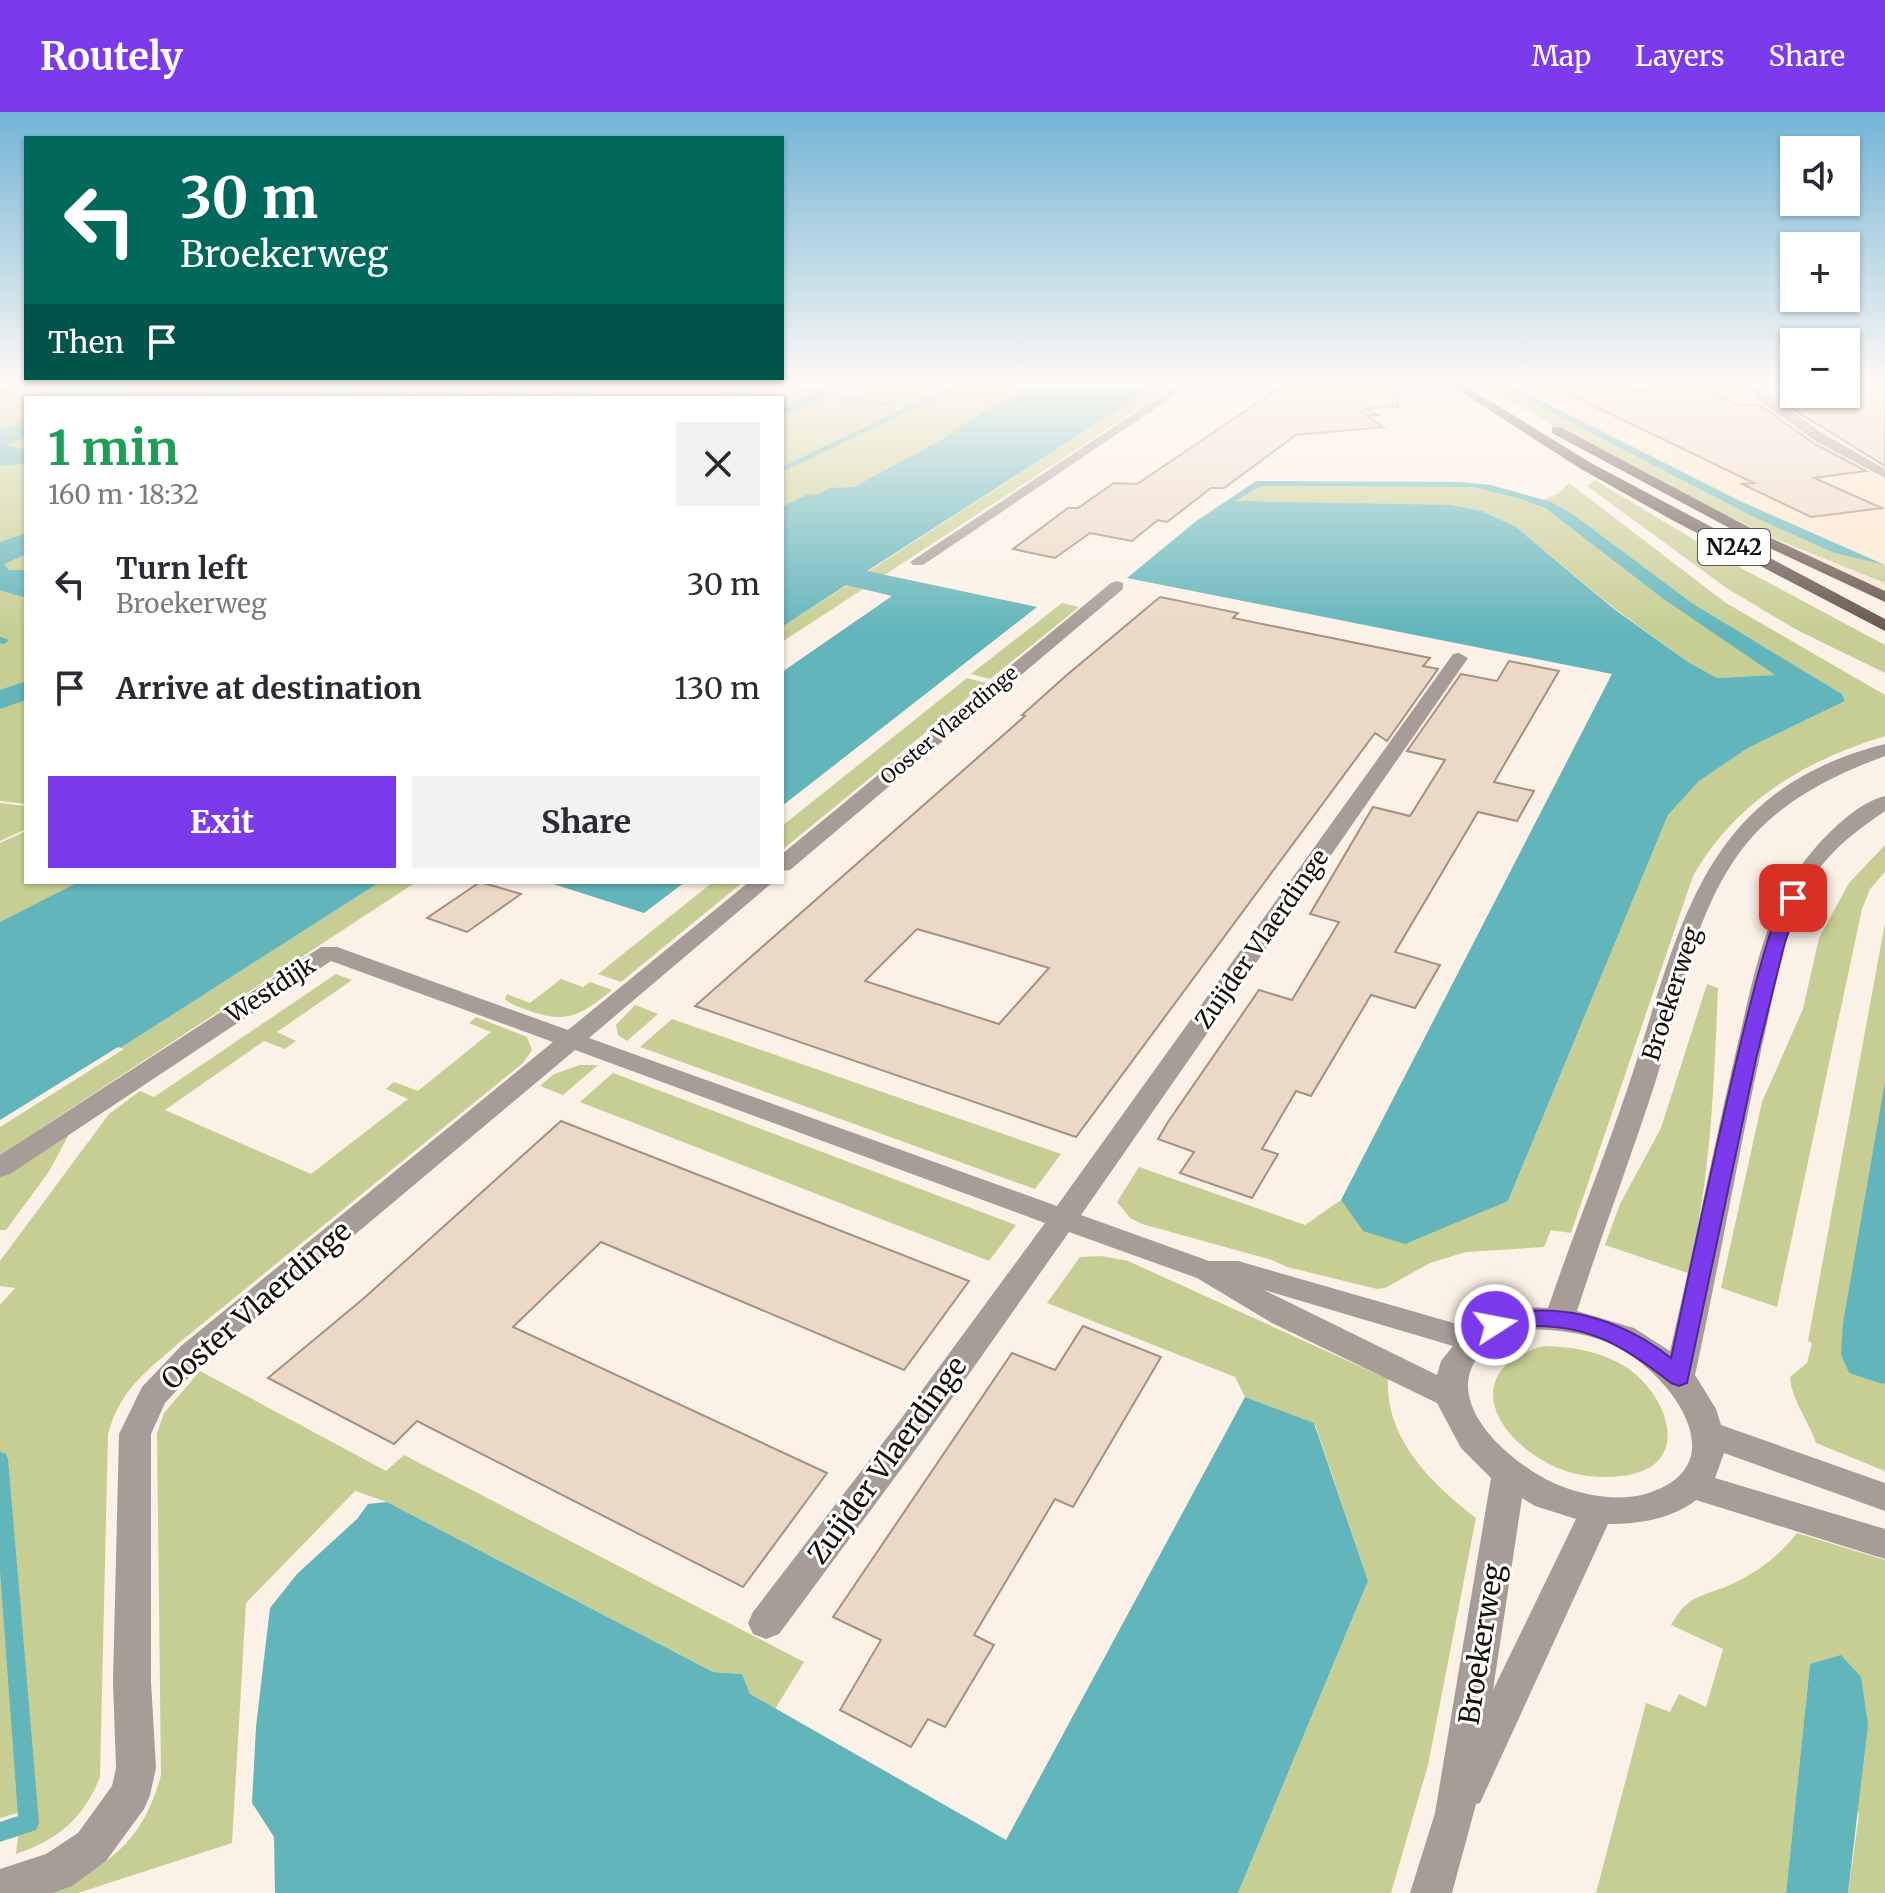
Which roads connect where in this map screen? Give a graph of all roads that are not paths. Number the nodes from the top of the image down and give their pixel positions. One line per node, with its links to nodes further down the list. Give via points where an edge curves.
1 (1062, 466): 4 (street)
2 (1586, 466): 7 (main road, N242)
3 (1623, 466): 6 (main road, N242)
4 (918, 562)
5 (1117, 586): 11 (street, Ooster Vlaerdinge)
6 (1885, 597)
7 (1885, 626)
8 (1459, 658): 15 (street, Zuijder Vlaerdinge)
9 (1885, 750): 17 (street, Broekerweg, via 1788,795 1730,852 1687,941)
10 (1885, 802): 19 (street, via 1821,851 1785,916 1734,1115)
11 (784, 863)
12 (760, 884): 13 (street, Ooster Vlaerdinge)
13 (570, 1040): 14 (street, Westdijk, via 329,952); 15 (street); 29 (street, Ooster Vlaerdinge, via 192,1354 153,1396 135,1434 136,1768 130,1795 92,1847 57,1871)
14 (0, 1168)
15 (1063, 1219): 16 (street); 27 (street, Zuijder Vlaerdinge)
16 (1207, 1271): 18 (street, via 1238,1272); 20 (street, via 1283,1315)
17 (1560, 1318): 18 (street, via 1495,1325); 19 (street, via 1624,1337)
18 (1471, 1340): 20 (street, via 1455,1361)
19 (1679, 1377): 21 (street, via 1699,1405)
20 (1452, 1396): 22 (street, via 1477,1449)
21 (1708, 1434): 23 (street, via 1709,1460); 24 (street)
22 (1508, 1476): 25 (street, via 1550,1499); 28 (street, Broekerweg)
23 (1693, 1485): 25 (street, via 1668,1502 1635,1511); 26 (street)
24 (1885, 1497)
25 (1597, 1511): 28 (street, Broekerweg)
26 (1885, 1544)
27 (766, 1623)
28 (1455, 1813): 30 (street, Broekerweg)
29 (0, 1890)
30 (1431, 1893)

